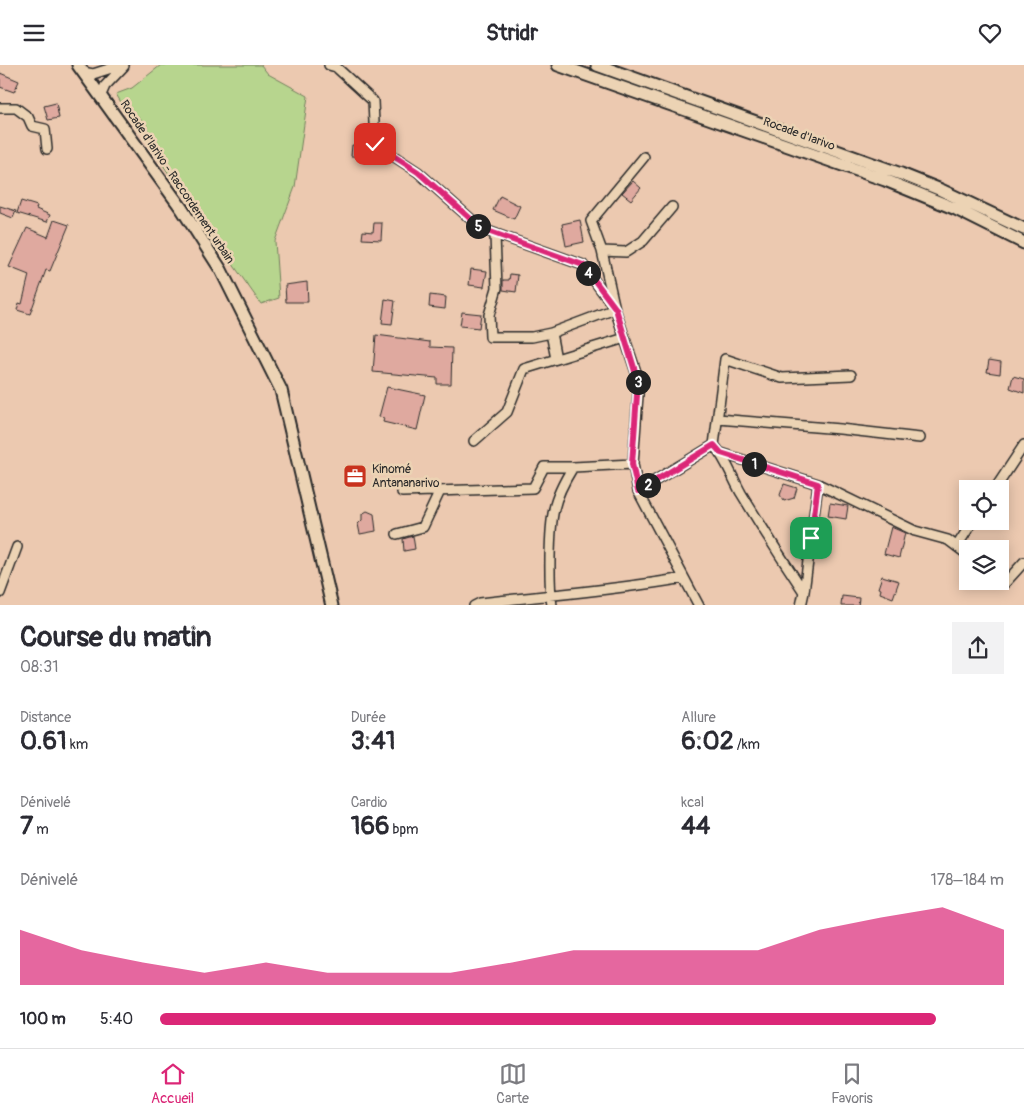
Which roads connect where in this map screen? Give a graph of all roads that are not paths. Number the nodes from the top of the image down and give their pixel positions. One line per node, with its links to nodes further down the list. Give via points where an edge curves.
1 (123, 65): 5 (street, via 93,74); 6 (street)
2 (329, 65): 12 (street, via 336,67 373,101 375,144 418,172 482,229)
3 (558, 65): 13 (main road, Rocade d'Iarivo, via 885,179)
4 (597, 65): 11 (main road, Rocade d'Iarivo, via 901,174)
5 (80, 68): 6 (main road, Rocade d'Iarivo - Raccordement urbain)
6 (102, 95): 43 (main road, Rocade d'Iarivo - Raccordement urbain, via 221,270 281,390)
7 (0, 107): 8 (street, via 16,108 28,117 32,126 45,129)
8 (47, 149)
9 (644, 157): 14 (street, via 590,221)
10 (672, 207): 14 (street, via 643,241 626,253)
11 (1024, 229)
12 (496, 235): 15 (street, via 583,265); 16 (street, via 497,288 489,315 490,337 532,337)
13 (1024, 243)
14 (602, 251): 15 (street)
15 (616, 309): 16 (street); 17 (street)
16 (551, 333): 18 (street)
17 (624, 338): 18 (street); 26 (street, via 638,381)
18 (556, 359): 22 (street, via 524,369 507,413)
19 (851, 375): 20 (street, via 782,378 725,359)
20 (718, 419): 21 (street); 23 (street)
21 (920, 438)
22 (474, 441)
23 (714, 445): 25 (street); 31 (street)
24 (1024, 445): 28 (street)
25 (721, 453): 29 (street); 40 (street, via 740,490)
26 (632, 464): 27 (street); 31 (street)
27 (573, 467): 30 (street, via 544,467 533,488); 42 (street, via 553,510)
28 (1001, 480)
29 (818, 484): 36 (street, via 915,531 948,540); 40 (street)
30 (440, 491): 32 (street); 34 (street, via 422,527)
31 (638, 491): 38 (street)
32 (402, 492)
33 (968, 530): 36 (street)
34 (397, 534)
35 (17, 547): 41 (street)
36 (957, 547)
37 (1024, 562): 39 (street)
38 (684, 578): 42 (street); 46 (street)
39 (1009, 580)
40 (804, 591): 47 (street)
41 (0, 593)
42 (551, 595): 44 (street); 45 (street)
43 (332, 605)
44 (474, 605)
45 (552, 605)
46 (699, 605)
47 (801, 605)

